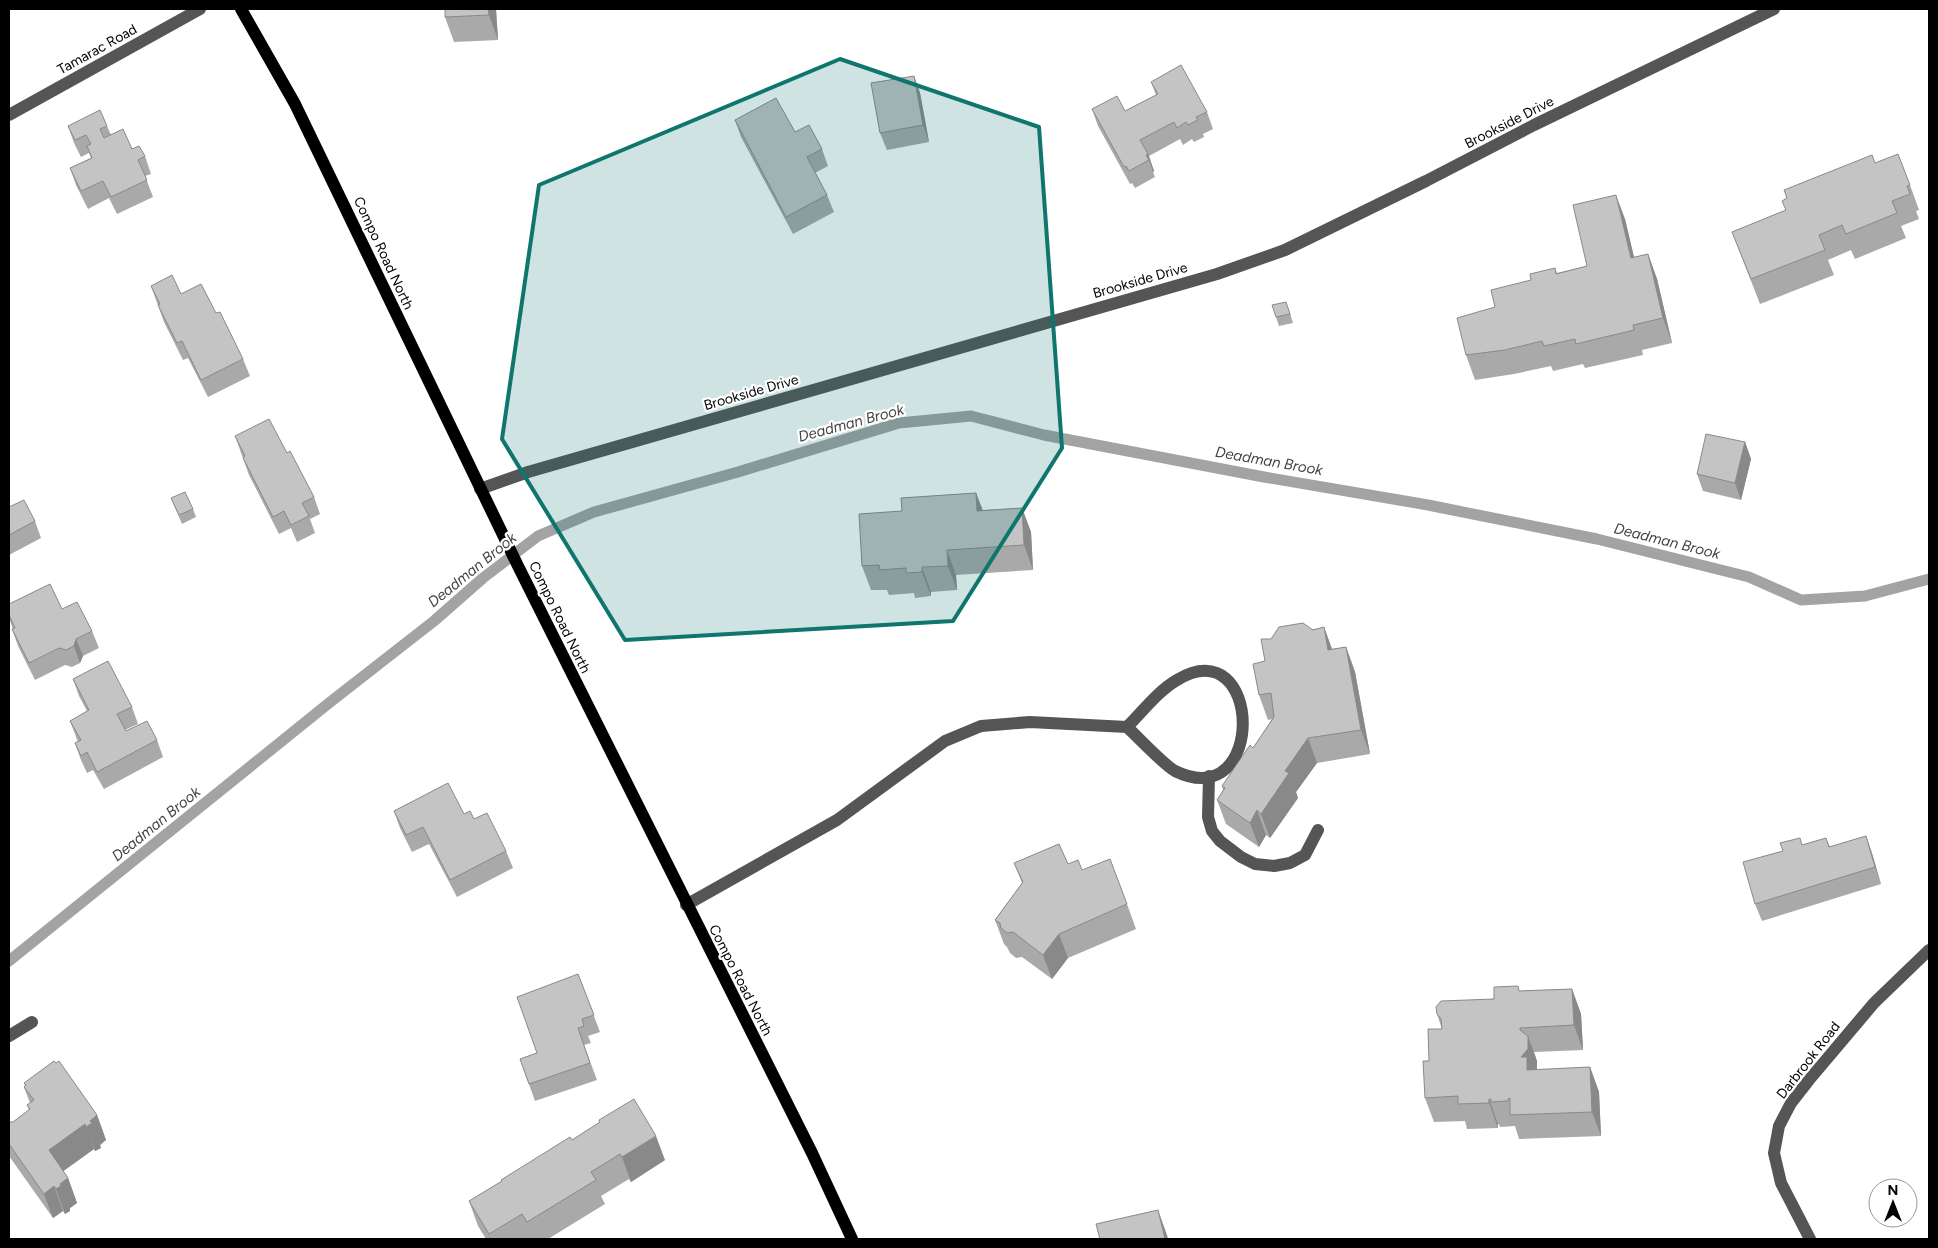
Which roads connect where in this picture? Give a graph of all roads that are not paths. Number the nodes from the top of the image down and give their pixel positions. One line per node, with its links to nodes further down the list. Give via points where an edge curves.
1 (200, 9): 4 (street, Tamarac Road)
2 (241, 9): 5 (main road, Compo Road North, via 299,113)
3 (1774, 9): 5 (street, Brookside Drive, via 1285,250 1217,274 528,472)
4 (9, 115)
5 (480, 489): 9 (main road, Compo Road North)
6 (1127, 727): 7 (street, via 1174,770 1194,777); 7 (street, via 1158,695 1178,680 1196,672 1213,672 1228,678 1237,691 1243,718 1242,741 1234,760 1224,771); 9 (street, via 1030,722 981,726 945,741 837,820)
7 (1209, 776): 8 (street, via 1208,817 1212,831 1220,841 1255,864 1274,866 1290,863 1305,855)
8 (1318, 830)
9 (686, 905): 13 (main road, Compo Road North)
10 (1929, 950): 14 (street, Darbrook Road, via 1874,1003 1808,1080 1779,1126 1774,1153 1781,1183)
11 (32, 1022): 12 (street)
12 (9, 1036)
13 (852, 1239)
14 (1810, 1239)

